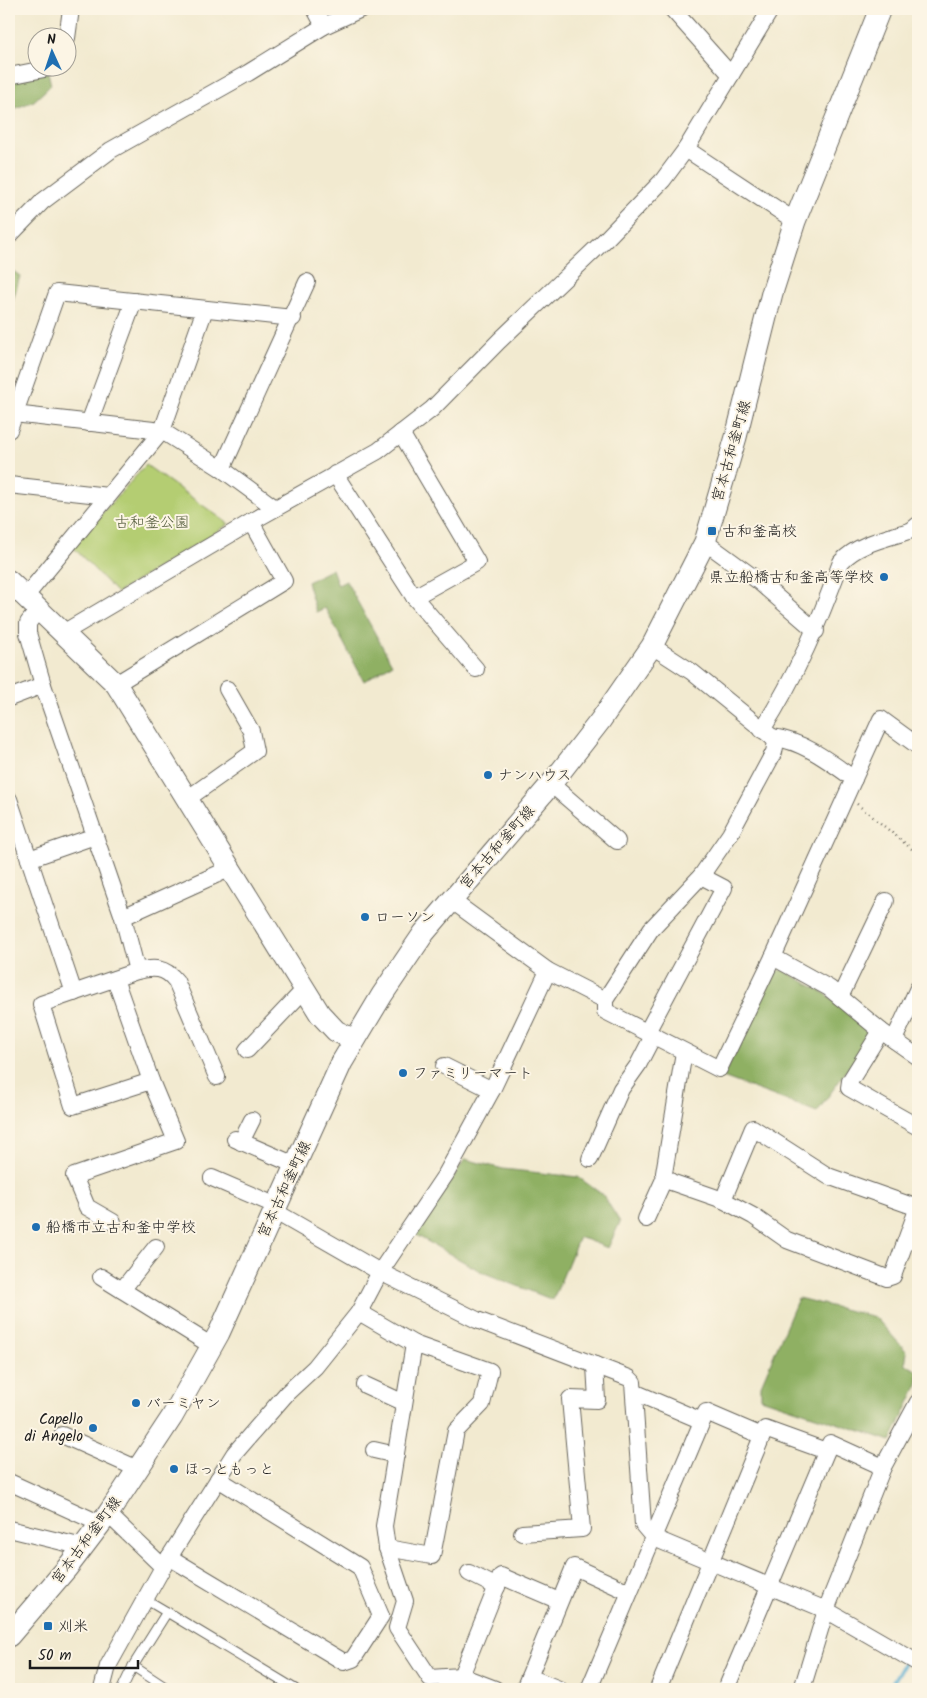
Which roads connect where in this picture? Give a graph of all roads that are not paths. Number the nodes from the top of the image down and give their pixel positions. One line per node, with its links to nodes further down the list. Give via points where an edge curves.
1 (71, 9): 8 (street)
2 (315, 9): 7 (street)
3 (361, 9): 7 (street)
4 (672, 9): 10 (street)
5 (771, 9): 10 (street)
6 (880, 9): 13 (street, 宮本古和釜町線)
7 (324, 26): 14 (street, via 111,150 43,201)
8 (69, 28)
9 (28, 72): 11 (street)
10 (731, 75): 12 (street)
11 (9, 76)
12 (686, 149): 13 (street); 23 (street, via 663,180 605,240 432,409)
13 (795, 221): 31 (street, 宮本古和釜町線, via 772,293 736,437)
14 (9, 236)
15 (307, 282): 18 (street)
16 (134, 301): 17 (street); 19 (street, via 57,293); 20 (street)
17 (205, 309): 18 (street); 22 (street)
18 (292, 318): 24 (street)
19 (14, 414): 20 (street); 21 (street)
20 (89, 423): 22 (street)
21 (9, 430)
22 (162, 431): 24 (street); 27 (street)
23 (401, 433): 25 (street, via 378,451); 33 (street, via 477,562)
24 (222, 470): 28 (street)
25 (335, 474): 28 (street); 33 (street)
26 (9, 485): 27 (street)
27 (108, 496): 34 (street)
28 (275, 508): 29 (street)
29 (251, 522): 36 (street); 39 (street, via 284,581)
30 (918, 524): 35 (street, via 912,530 858,549 841,562)
31 (705, 542): 35 (street); 37 (street, 宮本古和釜町線)
32 (9, 581): 34 (street)
33 (414, 597): 38 (street)
34 (32, 603): 36 (street); 40 (street, via 28,633)
35 (816, 631): 43 (street)
36 (63, 633): 39 (street)
37 (652, 646): 43 (street, via 692,672); 46 (street, 宮本古和釜町線)
38 (476, 669)
39 (116, 684): 48 (street)
40 (43, 685): 42 (street); 49 (street)
41 (227, 689): 48 (street, via 251,731 255,751)
42 (9, 698)
43 (767, 733): 45 (street, via 788,739); 53 (street, via 776,742 774,752 730,834)
44 (918, 746): 45 (street, via 882,719)
45 (854, 778): 57 (street)
46 (551, 784): 50 (street); 54 (street, 宮本古和釜町線)
47 (9, 799): 51 (street)
48 (187, 799): 52 (street)
49 (95, 836): 51 (street); 56 (street)
50 (617, 840)
51 (29, 859): 63 (street)
52 (230, 868): 56 (street); 62 (street)
53 (701, 876): 65 (street, via 651,929); 66 (street, via 724,888)
54 (450, 900): 59 (street); 68 (street, 宮本古和釜町線, via 424,933)
55 (886, 901): 64 (street)
56 (123, 916): 58 (street)
57 (773, 957): 64 (street); 70 (street, via 719,1069)
58 (137, 971): 60 (street); 73 (street, via 151,967 161,969 169,972 176,981)
59 (548, 971): 65 (street); 75 (street)
60 (115, 979): 63 (street); 74 (street)
61 (918, 988): 67 (street)
62 (304, 990): 68 (street, via 327,1022); 69 (street)
63 (74, 992): 74 (street, via 42,1004 74,1106)
64 (840, 997): 67 (street)
65 (605, 1000): 66 (street, via 605,1011)
66 (650, 1034): 70 (street); 78 (street, via 638,1065 620,1089)
67 (888, 1035): 71 (street); 77 (street, via 850,1081 850,1088)
68 (354, 1040): 79 (street, 宮本古和釜町線)
69 (248, 1050)
70 (684, 1052): 80 (street)
71 (918, 1057)
72 (444, 1066): 75 (street)
73 (217, 1077)
74 (151, 1081): 86 (street, via 176,1142 74,1176 87,1207)
75 (492, 1090): 88 (street, via 446,1174)
76 (252, 1120): 79 (street, via 238,1140)
77 (918, 1127)
78 (590, 1159)
79 (295, 1165): 84 (street, 宮本古和釜町線)
80 (665, 1177): 82 (street); 85 (street)
81 (212, 1178): 84 (street)
82 (723, 1200): 83 (street, via 787,1240 887,1278 893,1276); 83 (street, via 753,1128 828,1176)
83 (918, 1207)
84 (275, 1209): 88 (street); 93 (street, 宮本古和釜町線)
85 (646, 1219)
86 (113, 1222)
87 (156, 1248): 90 (street)
88 (380, 1272): 91 (street); 94 (street, via 477,1320)
89 (102, 1277): 90 (street)
90 (122, 1290): 93 (street)
91 (359, 1312): 92 (street); 107 (street, via 315,1368 287,1393 234,1454)
92 (414, 1344): 97 (street); 114 (street, via 490,1371 482,1404 456,1431 432,1556)
93 (212, 1346): 106 (street, 宮本古和釜町線)
94 (594, 1365): 96 (street, via 629,1378); 111 (street, via 597,1400 570,1399 582,1529)
95 (365, 1385): 97 (street)
96 (634, 1392): 99 (street); 112 (street, via 643,1525)
97 (404, 1403): 104 (street)
98 (917, 1408): 105 (street)
99 (702, 1421): 101 (street, via 706,1412); 112 (street)
100 (62, 1435): 106 (street)
101 (762, 1436): 103 (street, via 765,1429); 116 (street)
102 (374, 1450): 104 (street)
103 (826, 1451): 105 (street, via 830,1443); 118 (street)
104 (396, 1455): 114 (street, via 384,1526)
105 (883, 1467): 123 (street)
106 (138, 1470): 109 (street, 宮本古和釜町線)
107 (218, 1479): 115 (street); 115 (street, via 360,1567 380,1616 354,1659 344,1662)
108 (9, 1482): 109 (street)
109 (105, 1519): 113 (street, 宮本古和釜町線); 115 (street)
110 (9, 1529): 113 (street)
111 (522, 1533)
112 (654, 1538): 116 (street); 120 (street)
113 (83, 1547): 125 (street, 宮本古和釜町線)
114 (387, 1548): 128 (street, via 406,1601 397,1628 430,1678)
115 (166, 1562): 121 (street)
116 (711, 1562): 118 (street); 139 (street)
117 (470, 1573): 119 (street)
118 (769, 1584): 123 (street); 140 (street)
119 (496, 1587): 122 (street, via 501,1576); 128 (street)
120 (629, 1592): 122 (street, via 574,1567); 138 (street)
121 (145, 1599): 124 (lane); 131 (street, via 108,1666)
122 (560, 1601): 130 (street)
123 (826, 1610): 126 (street); 141 (street)
124 (167, 1612): 127 (lane); 129 (lane)
125 (9, 1636)
126 (916, 1662)
127 (133, 1666): 132 (lane); 133 (lane)
128 (461, 1676): 136 (street)
129 (280, 1680): 134 (lane); 135 (lane)
130 (527, 1683): 137 (street)
131 (102, 1689)
132 (122, 1689)
133 (168, 1689)
134 (274, 1689)
135 (295, 1689)
136 (495, 1689)
137 (559, 1689)
138 (589, 1689)
139 (658, 1689)
140 (726, 1689)
141 (802, 1689)

